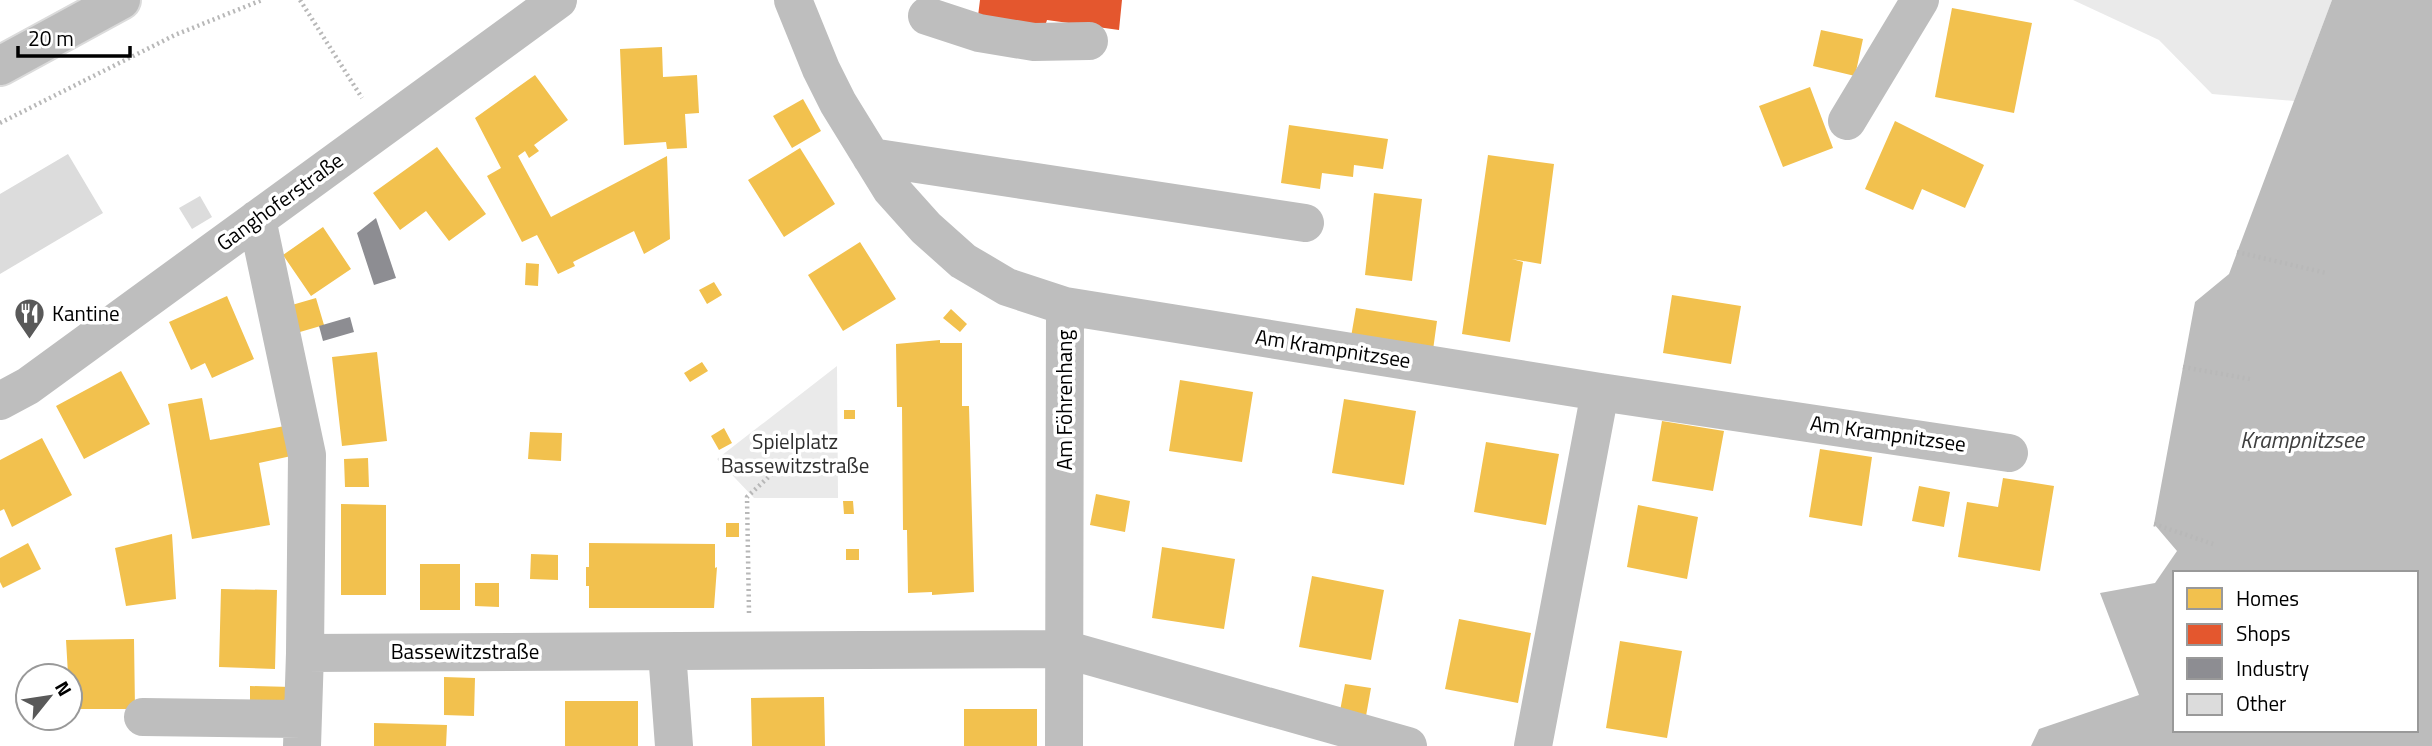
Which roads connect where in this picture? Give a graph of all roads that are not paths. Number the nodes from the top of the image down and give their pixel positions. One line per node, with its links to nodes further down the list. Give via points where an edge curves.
1 (121, 0): 7 (main road)
2 (558, 0): 10 (street, Ganghoferstraße)
3 (793, 0): 9 (street, Am Föhrenhang, via 821,69)
4 (1920, 0): 8 (street)
5 (927, 16): 6 (street, via 979,33 1034,42)
6 (1089, 41)
7 (0, 66)
8 (1847, 121)
9 (871, 157): 11 (street); 12 (street, Am Föhrenhang, via 926,228 963,261 1007,287)
10 (257, 219): 14 (street, Ganghoferstraße, via 28,386); 18 (street, via 307,455)
11 (1305, 223)
12 (1065, 306): 13 (street, Am Krampnitzsee); 16 (street, Am Föhrenhang)
13 (1601, 392): 15 (street, Am Krampnitzsee); 24 (street)
14 (0, 401)
15 (2010, 453)
16 (1063, 649): 17 (street, Bassewitzstraße); 22 (street, Am Föhrenhang); 23 (street)
17 (667, 652): 18 (street, Bassewitzstraße); 21 (street)
18 (305, 653): 20 (street)
19 (143, 717): 20 (street)
20 (302, 732)
21 (674, 746)
22 (1064, 746)
23 (1408, 746)
24 (1533, 746)

